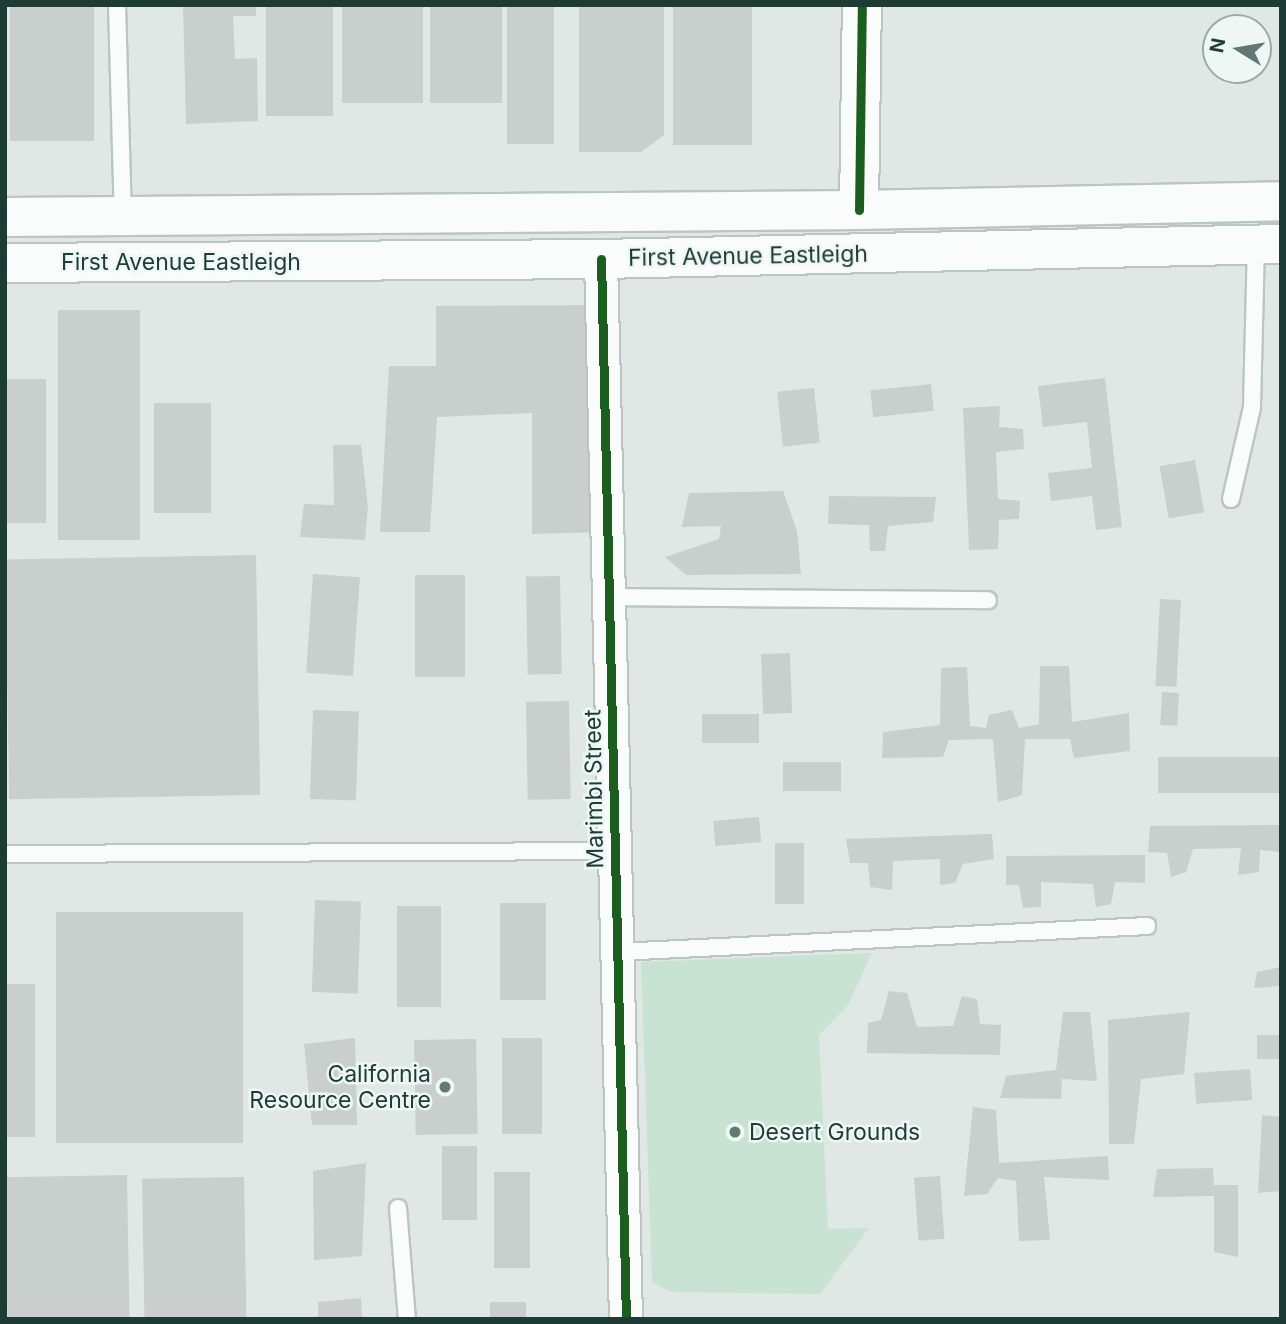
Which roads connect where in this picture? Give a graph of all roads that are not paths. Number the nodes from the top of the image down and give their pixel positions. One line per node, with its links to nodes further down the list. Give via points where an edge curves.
1 (117, 5): 5 (lane)
2 (862, 5): 4 (main road)
3 (1281, 201): 4 (main road, First Avenue Eastleigh)
4 (859, 210): 5 (main road, First Avenue Eastleigh)
5 (123, 214): 6 (main road, First Avenue Eastleigh)
6 (5, 217)
7 (1268, 244): 8 (main road, First Avenue Eastleigh, via 1160,250); 10 (lane, via 1253,397)
8 (601, 259): 9 (main road, First Avenue Eastleigh); 11 (street, Marimbi Street)
9 (5, 263)
10 (1231, 499)
11 (610, 597): 12 (lane); 13 (street, Marimbi Street)
12 (988, 600)
13 (614, 851): 14 (lane); 16 (street, Marimbi Street)
14 (5, 854)
15 (1147, 926): 16 (lane)
16 (618, 952): 19 (street, Marimbi Street)
17 (398, 1208): 18 (lane)
18 (407, 1319)
19 (626, 1319)

